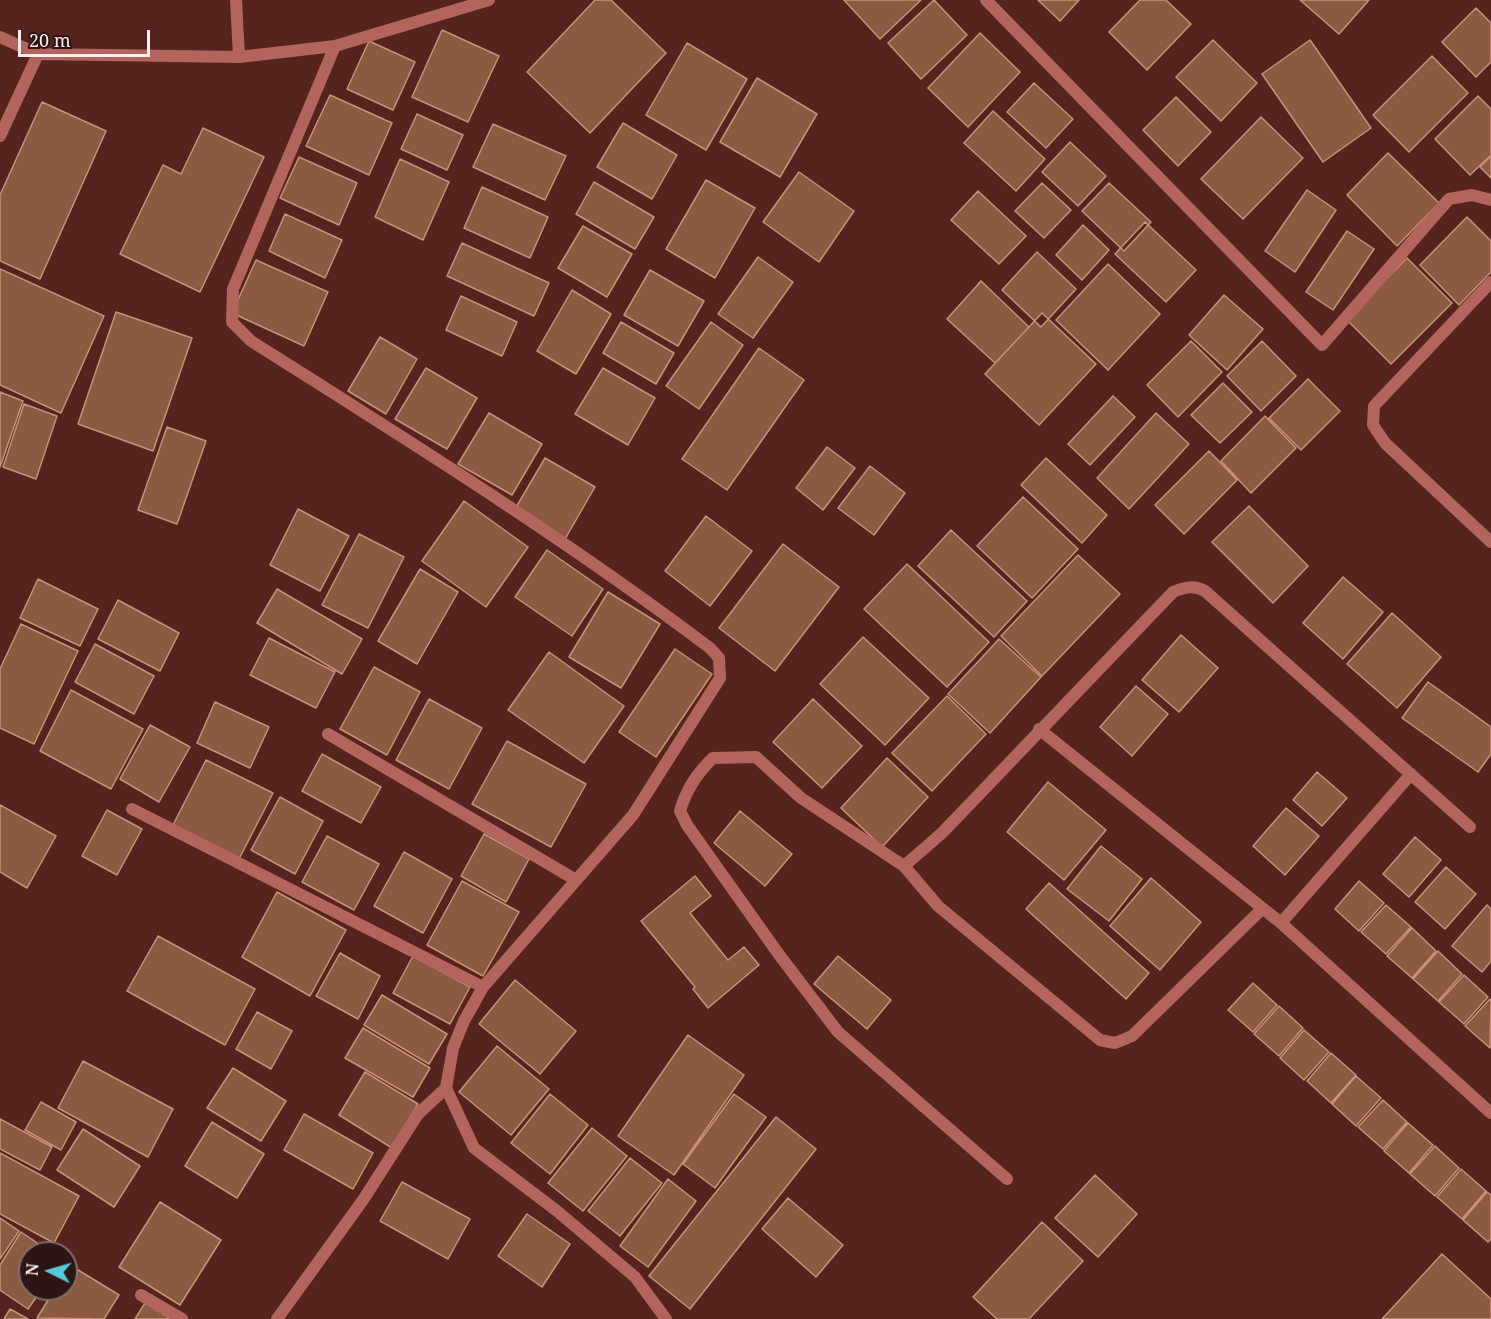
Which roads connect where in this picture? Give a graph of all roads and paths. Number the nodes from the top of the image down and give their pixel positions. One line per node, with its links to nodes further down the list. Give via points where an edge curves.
1 (236, 0): 7 (street)
2 (489, 0): 5 (street)
3 (986, 0): 9 (street, via 1322,345 1449,199 1472,195)
4 (0, 37): 6 (street)
5 (335, 46): 7 (street); 18 (street, via 233,289 232,322 251,341 433,456 642,597 719,658 720,678 633,815)
6 (38, 54): 7 (street); 8 (street)
7 (239, 57)
8 (0, 136)
9 (1491, 200)
10 (1491, 282): 11 (street, via 1374,406 1373,425 1385,443)
11 (1491, 542)
12 (1039, 729): 14 (street, via 1173,592 1198,587); 17 (street, via 942,833); 19 (street)
13 (328, 734): 18 (street)
14 (1411, 774): 16 (street); 20 (street)
15 (132, 809): 21 (street)
16 (1470, 827)
17 (904, 866): 19 (street, via 938,906 1100,1040 1115,1043 1132,1036); 24 (street, via 801,798 756,757 713,758 685,795 680,812 838,1032)
18 (576, 880): 21 (street)
19 (1262, 909): 20 (street)
20 (1281, 923): 23 (street)
21 (483, 987): 22 (street, via 453,1048)
22 (447, 1088): 27 (street, via 418,1114 363,1200); 28 (street, via 474,1148 635,1276)
23 (1491, 1113)
24 (1007, 1179)
25 (141, 1295): 26 (street)
26 (182, 1319)
27 (277, 1319)
28 (666, 1319)

